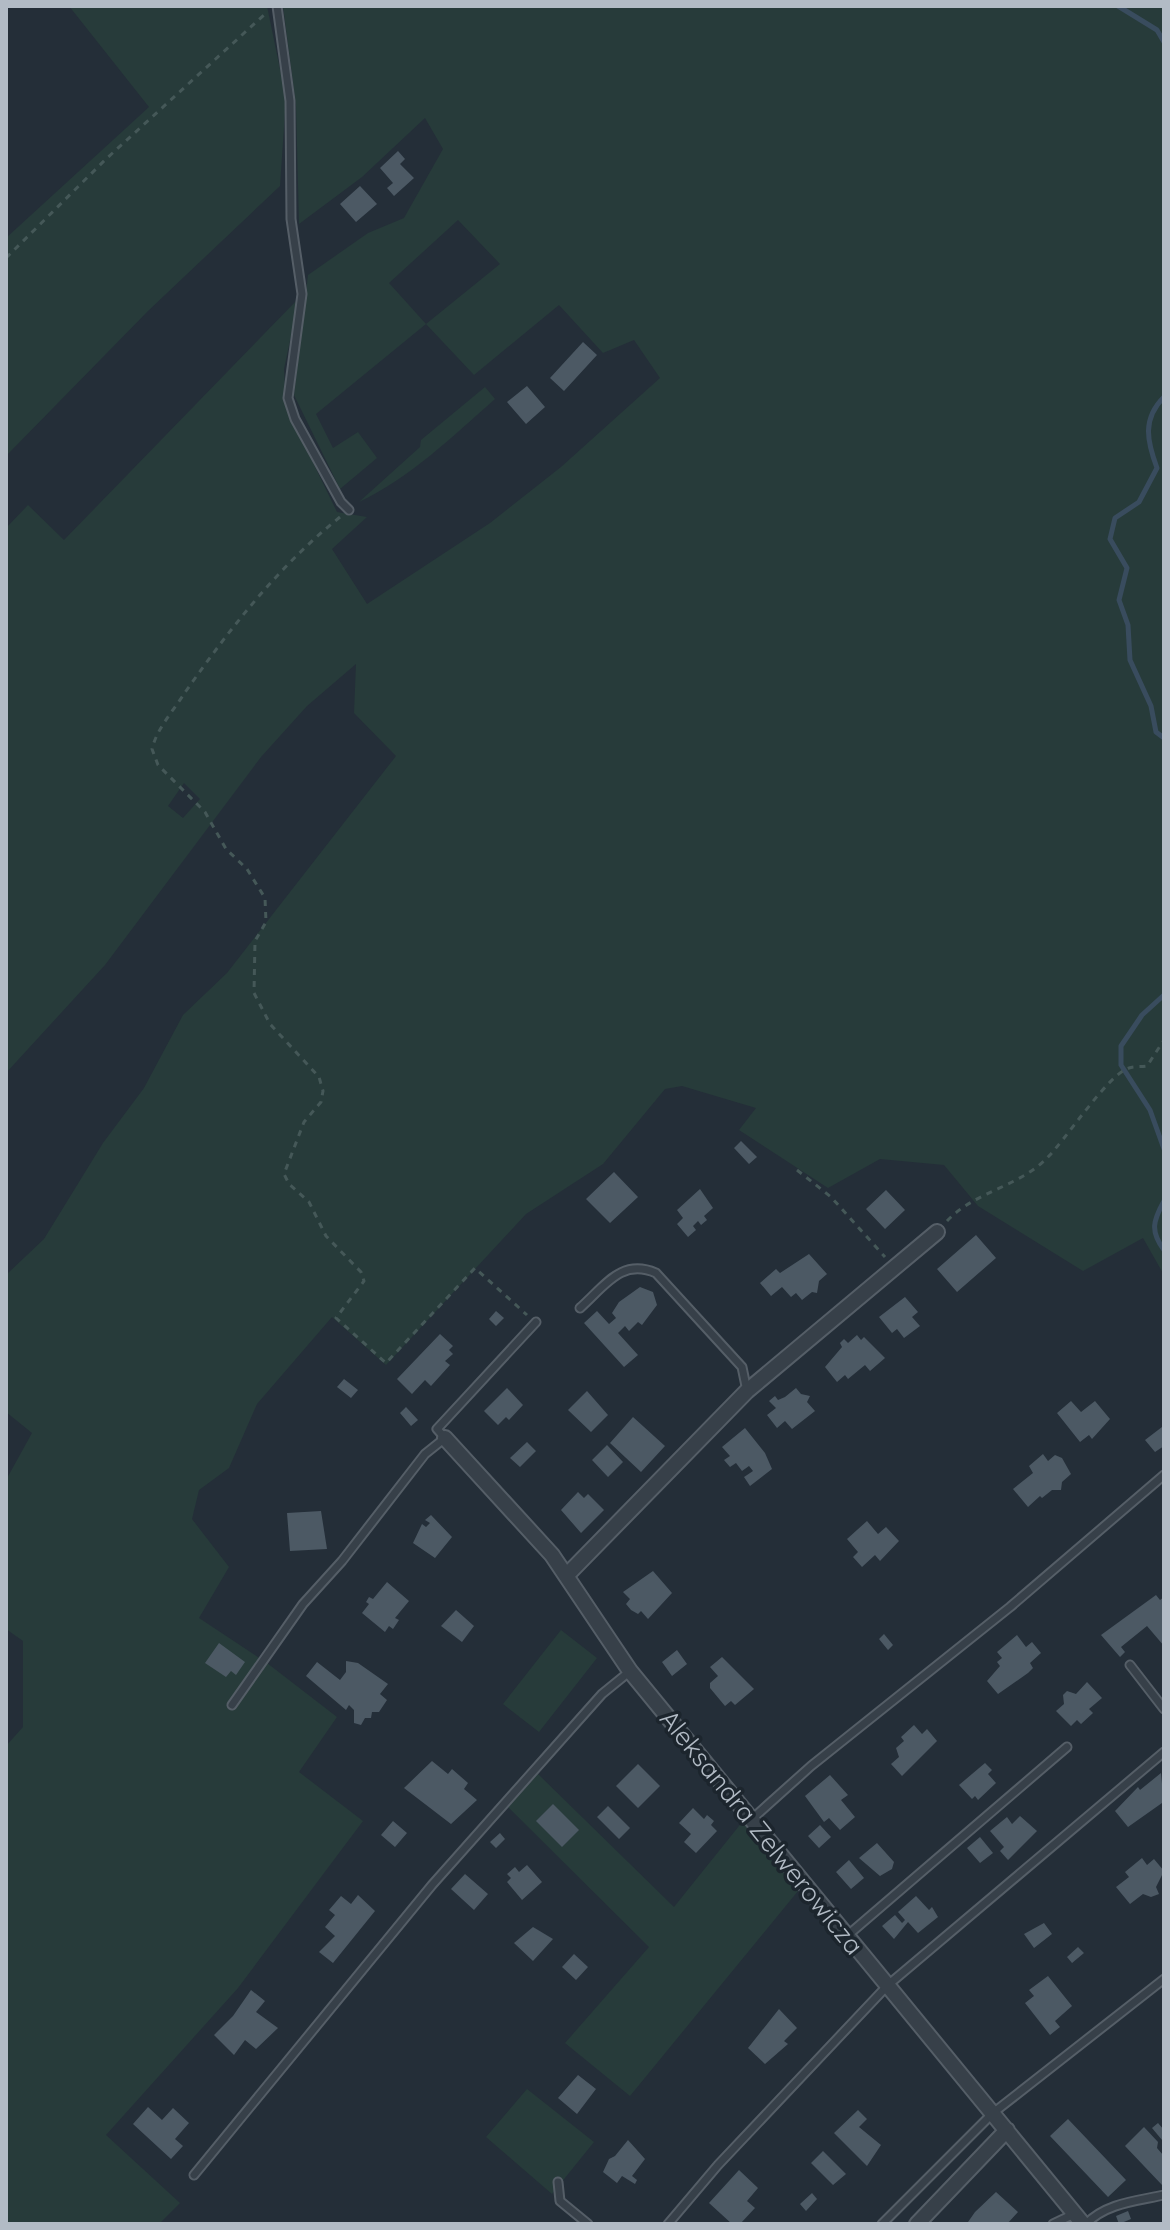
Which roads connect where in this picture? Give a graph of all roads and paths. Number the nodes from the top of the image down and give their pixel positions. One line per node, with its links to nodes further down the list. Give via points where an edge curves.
1 (276, 6): 2 (path, via 106,159); 3 (lane, via 290,101 291,219 302,294 288,398)
2 (6, 258)
3 (349, 510): 9 (path, via 303,548 250,606 169,716 152,749 158,765 205,812 265,898 266,922 255,941 254,993 270,1024 319,1077 323,1091 321,1102 304,1122 284,1174 364,1281 336,1318 386,1363 475,1268)
4 (1164, 1040): 6 (path, via 1147,1066 1126,1068 1110,1084 1045,1161 957,1210)
5 (797, 1170): 7 (path, via 831,1197)
6 (937, 1232): 7 (street)
7 (895, 1269): 10 (street)
8 (580, 1308): 10 (lane, via 625,1268 656,1273 742,1367)
9 (536, 1322): 11 (lane, via 437,1429)
10 (747, 1391): 13 (street)
11 (445, 1438): 13 (street, Aleksandra Zelwerowicza); 16 (lane, via 425,1454 303,1604)
12 (1164, 1475): 20 (lane)
13 (567, 1575): 15 (street, Aleksandra Zelwerowicza)
14 (1130, 1665): 17 (lane)
15 (630, 1671): 20 (street, Aleksandra Zelwerowicza); 26 (lane, via 602,1694 432,1885)
16 (232, 1705)
17 (1164, 1709)
18 (1067, 1747): 21 (lane)
19 (1164, 1752): 23 (lane)
20 (752, 1819): 21 (street, Aleksandra Zelwerowicza)
21 (848, 1935): 23 (street, Aleksandra Zelwerowicza)
22 (1164, 1979): 24 (lane)
23 (888, 1985): 24 (street, Aleksandra Zelwerowicza); 31 (lane)
24 (993, 2113): 25 (street, Aleksandra Zelwerowicza); 32 (lane)
25 (1007, 2130): 29 (street, Aleksandra Zelwerowicza); 33 (street)
26 (194, 2175)
27 (558, 2182): 30 (lane, via 560,2201)
28 (1164, 2195): 29 (lane, via 1112,2207)
29 (1081, 2221): 34 (lane)
30 (588, 2224)
31 (668, 2224)
32 (882, 2224)
33 (917, 2224)
34 (1053, 2224)

